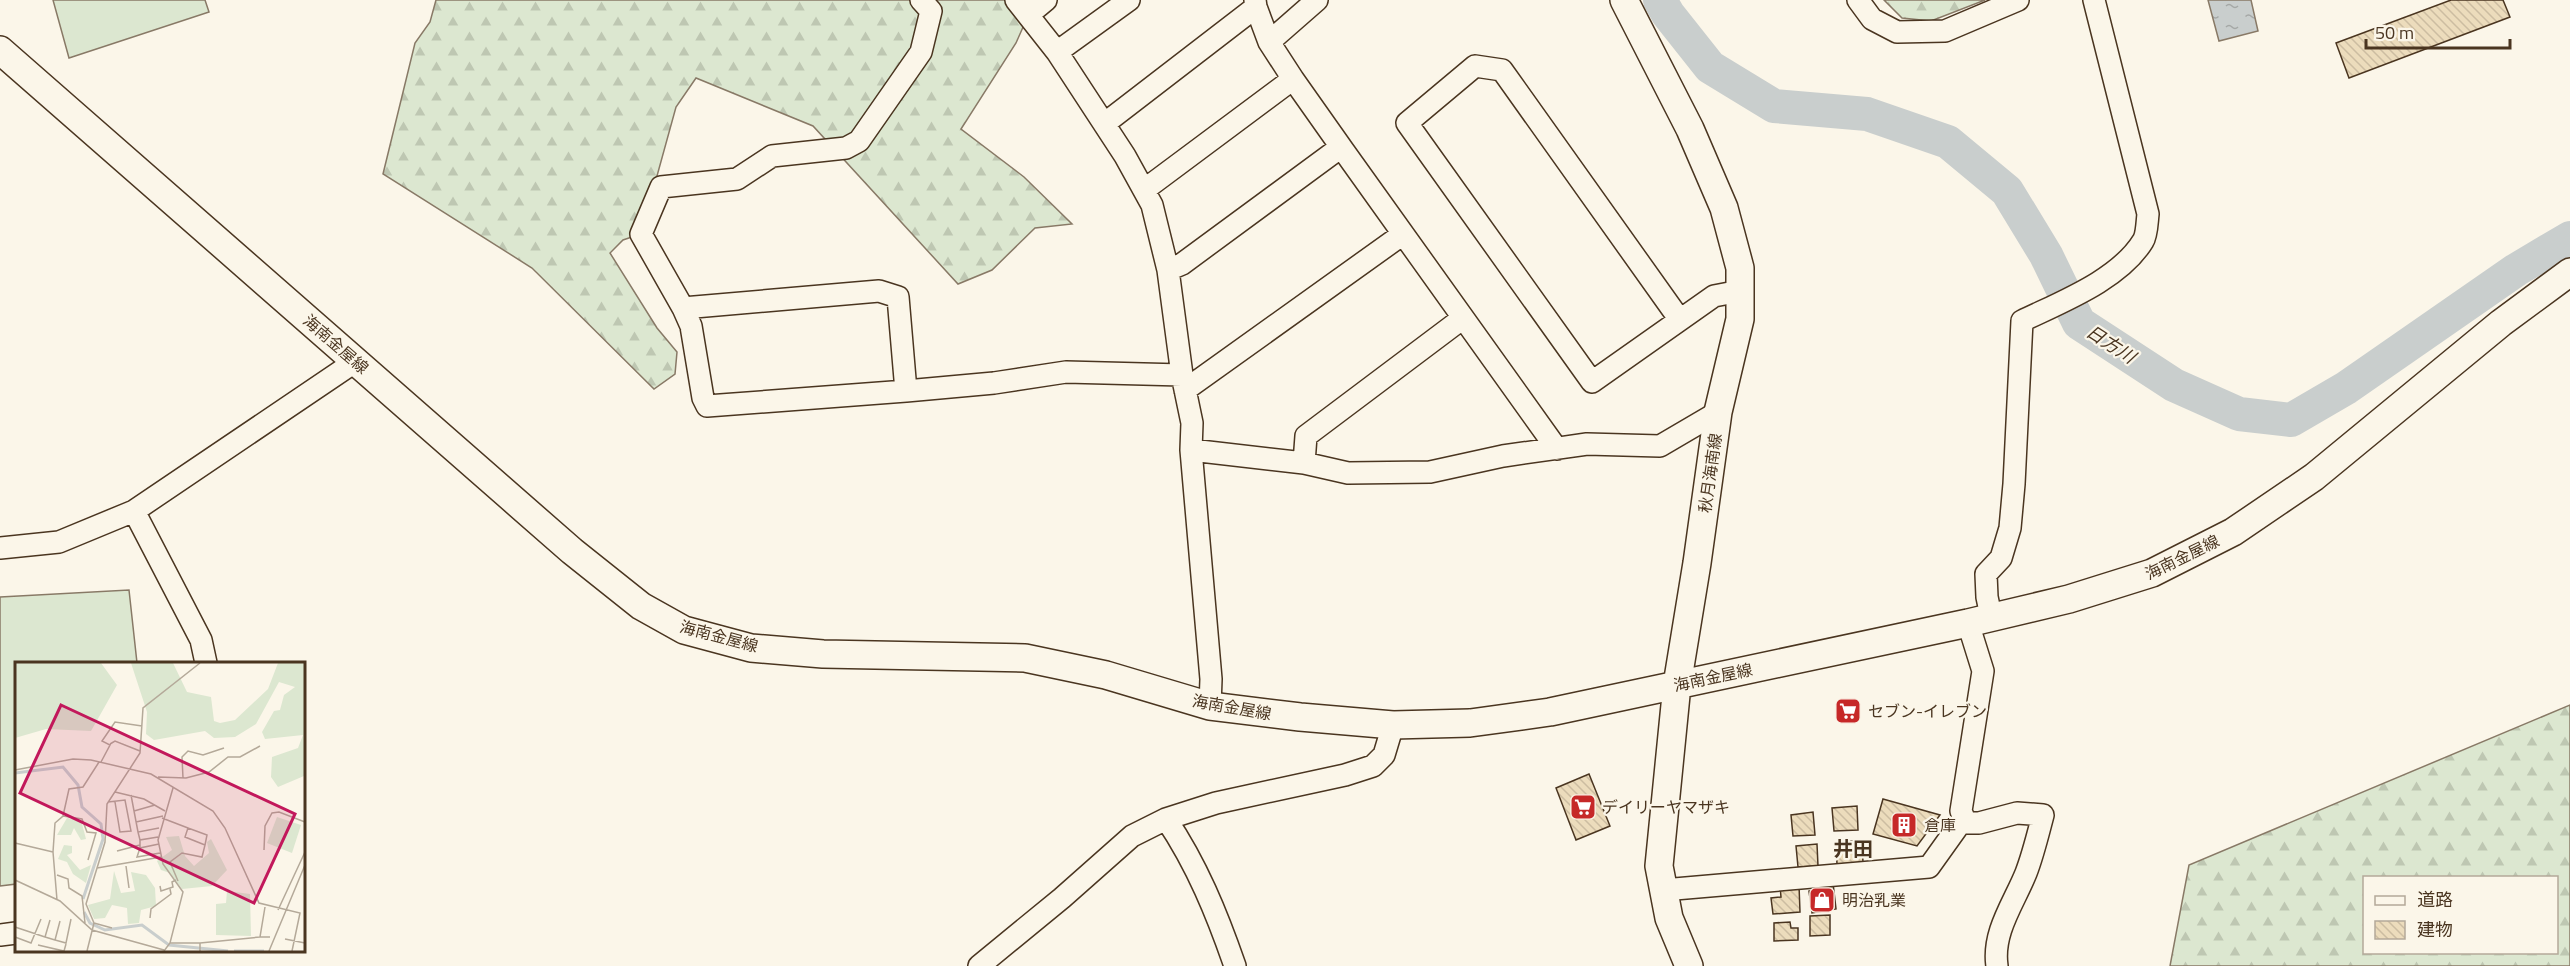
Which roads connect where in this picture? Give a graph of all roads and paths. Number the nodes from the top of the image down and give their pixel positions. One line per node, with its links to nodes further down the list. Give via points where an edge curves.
1 (921, 0): 22 (street, via 931,11 921,52 860,141 846,148 772,156 737,179 661,186 641,234)
2 (1046, 0): 10 (street)
3 (1129, 0): 13 (street)
4 (1317, 0): 11 (street)
5 (1624, 0): 21 (main road, 秋月海南線, via 1690,129 1724,208 1740,268)
6 (1857, 0): 7 (street, via 1872,19 1897,32 1945,31)
7 (2018, 0)
8 (2094, 0): 34 (street, via 2148,214 2144,240 2120,266 2077,294 2022,321 2010,528 2001,558 1986,574 1987,597)
9 (1256, 4): 11 (street); 15 (street)
10 (1022, 8): 13 (street)
11 (1269, 42): 14 (street)
12 (0, 50): 25 (main road, 海南金屋線)
13 (1057, 52): 15 (street)
14 (1293, 80): 16 (street); 17 (street)
15 (1104, 124): 17 (street)
16 (1341, 147): 18 (street); 19 (street, via 1182,264)
17 (1144, 190): 19 (street, via 1152,205)
18 (1403, 234): 23 (street); 26 (street)
19 (1168, 270): 26 (street)
20 (2570, 272): 34 (main road, 海南金屋線, via 2501,322 2314,477 2233,532 2152,573 2069,599)
21 (1740, 291): 24 (street, via 1714,296); 28 (main road, 秋月海南線, via 1740,319)
22 (682, 308): 27 (street, via 691,326 707,406); 27 (street, via 879,291 898,297)
23 (1463, 318): 29 (street); 31 (street, via 1306,436)
24 (1680, 320): 24 (street, via 1592,382 1407,123 1475,66 1502,70)
25 (356, 361): 32 (street); 37 (main road, 海南金屋線, via 572,552 641,606 684,630 751,648 823,654 1025,658 1106,675)
26 (1184, 383): 27 (street, via 1066,372); 30 (street, via 1192,423)
27 (906, 392)
28 (1718, 412): 29 (street, via 1660,446 1587,444); 36 (main road, 秋月海南線)
29 (1557, 448): 31 (street, via 1430,472 1348,474)
30 (1191, 450): 31 (street); 37 (street)
31 (1304, 463)
32 (134, 511): 33 (street, via 59,542); 35 (street, via 201,640)
33 (0, 548)
34 (1980, 620): 36 (main road, 海南金屋線); 39 (street, via 1983,671 1961,811)
35 (206, 662)
36 (1677, 685): 38 (main road, 海南金屋線, via 1550,712 1470,723); 41 (main road, 秋月海南線, via 1659,866)
37 (1210, 706): 38 (main road, 海南金屋線)
38 (1393, 725): 40 (street, via 1384,756 1373,766 1216,803)
39 (1964, 818): 41 (street, via 1929,867); 47 (street, via 1966,823 1979,823 2017,813 2043,815 2026,872 2001,926)
40 (1166, 819): 44 (street, via 1132,836); 45 (street, via 1202,881)
41 (1664, 890): 46 (main road, 秋月海南線, via 1668,918)
42 (15, 933): 43 (street)
43 (0, 935)
44 (980, 966)
45 (1235, 966)
46 (1689, 966)
47 (1997, 966)

